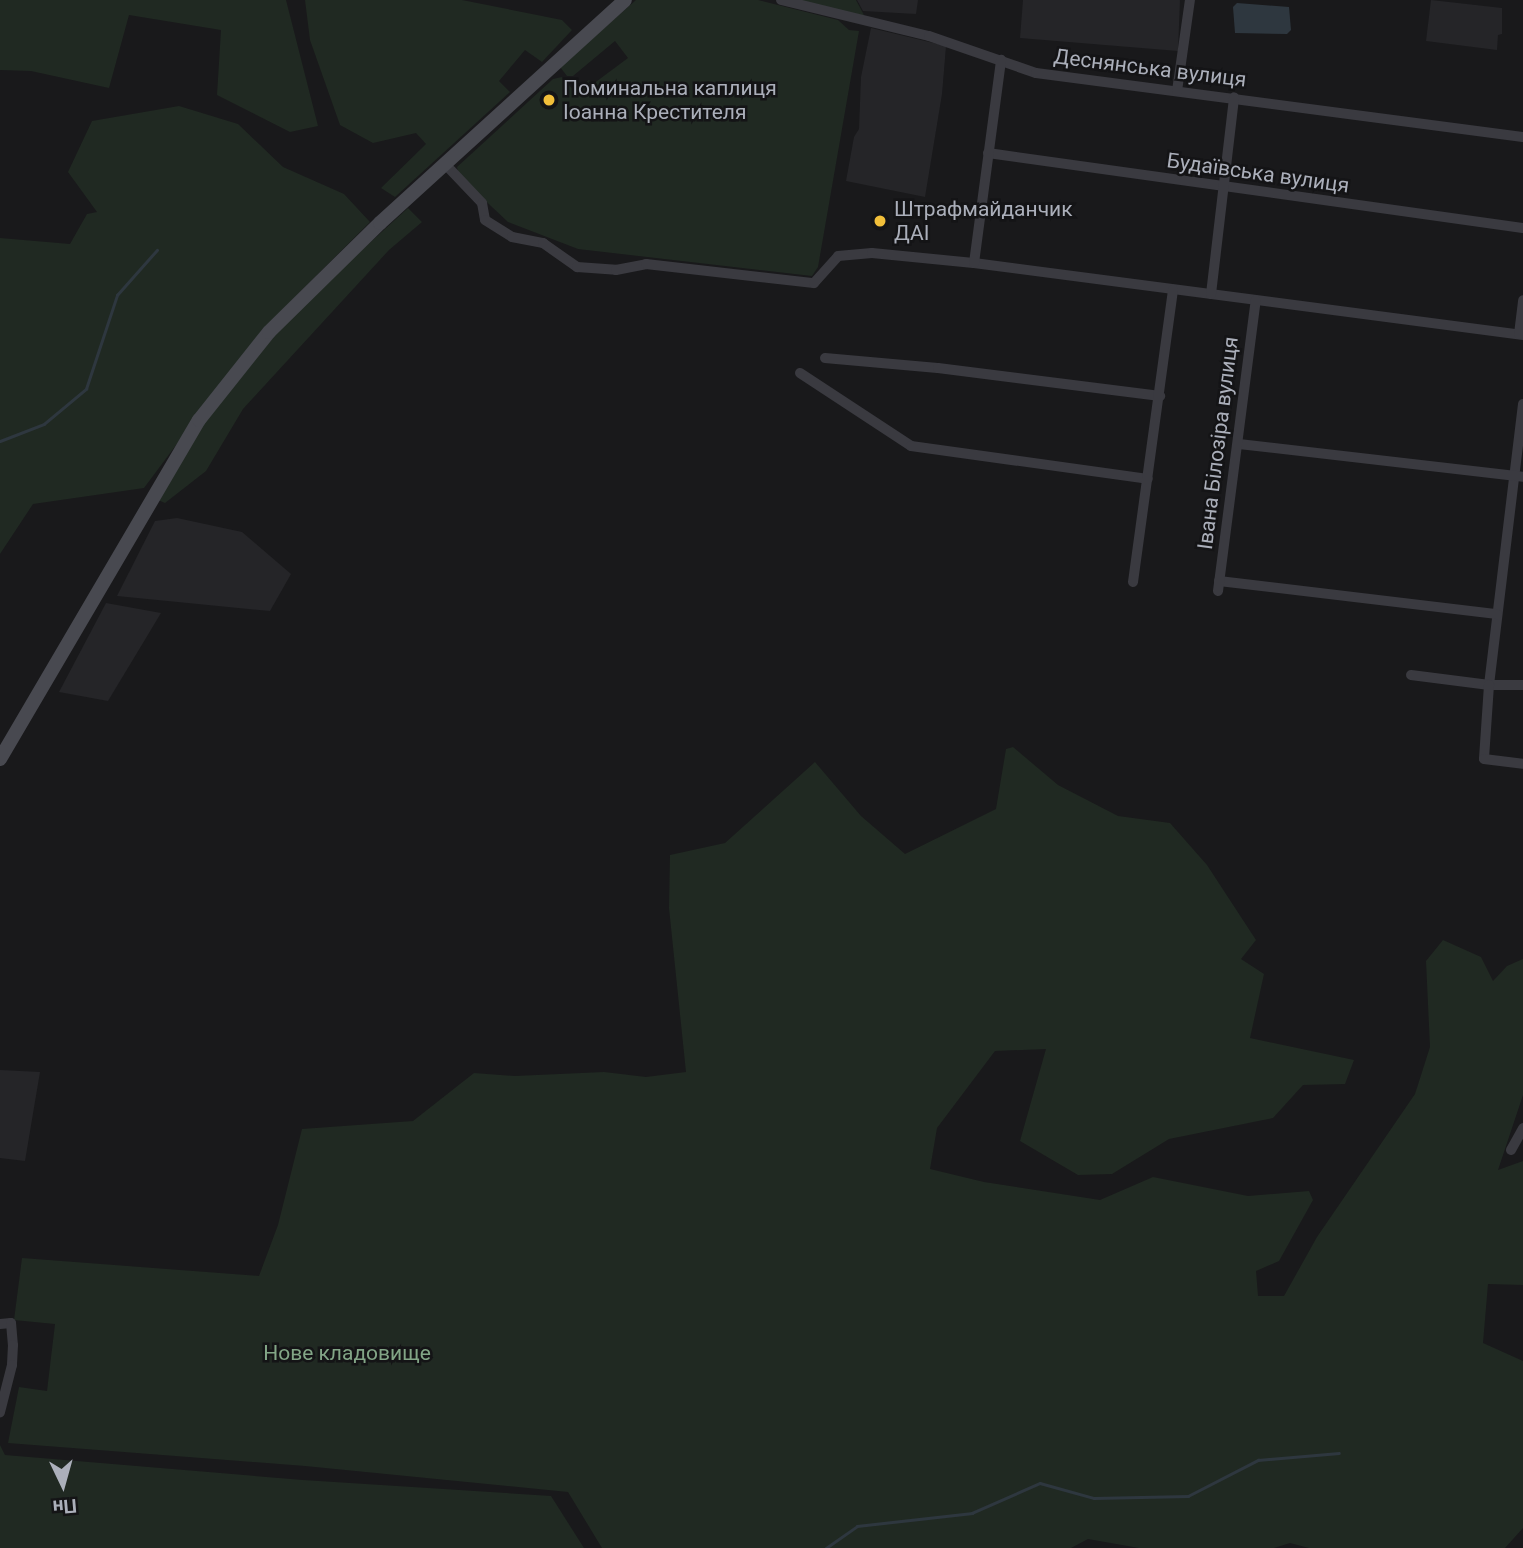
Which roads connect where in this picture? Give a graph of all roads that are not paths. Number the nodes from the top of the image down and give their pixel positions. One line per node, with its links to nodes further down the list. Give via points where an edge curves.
1 (625, 0): 9 (street)
2 (781, 0): 4 (street, Деснянська вулиця, via 929,36)
3 (1190, 0): 5 (street)
4 (1001, 60): 5 (street, Деснянська вулиця, via 1036,73); 8 (street)
5 (1177, 91): 6 (street, Деснянська вулиця)
6 (1234, 97): 7 (street, Деснянська вулиця); 10 (street)
7 (1523, 137)
8 (988, 153): 10 (street, Будаївська вулиця); 12 (street)
9 (445, 164): 12 (street, via 482,203 485,219 512,237 543,243 578,267 615,270 646,264 814,283 838,256 852,253); 30 (street, via 269,332 199,420)
10 (1223, 188): 11 (street, Будаївська вулиця); 14 (street)
11 (1523, 228)
12 (974, 263): 13 (street)
13 (1173, 290): 14 (street); 20 (street)
14 (1211, 294): 15 (street)
15 (1256, 300): 17 (street); 22 (street, Івана Білозіра вулиця)
16 (1523, 300): 17 (street)
17 (1521, 335)
18 (825, 358): 20 (street)
19 (800, 373): 24 (street, via 911,446)
20 (1160, 396): 24 (street)
21 (1523, 404): 23 (street)
22 (1239, 444): 23 (street); 26 (street, Івана Білозіра вулиця, via 1219,586)
23 (1518, 476): 26 (street)
24 (1148, 478): 25 (street)
25 (1133, 582)
26 (1497, 614): 28 (street)
27 (1411, 675): 28 (street)
28 (1489, 685): 29 (street); 31 (street, via 1484,759)
29 (1523, 685)
30 (0, 759)
31 (1523, 764)
32 (1523, 1128): 33 (street)
33 (1511, 1150)
34 (0, 1324): 35 (street, via 11,1323 13,1345)
35 (0, 1412)

